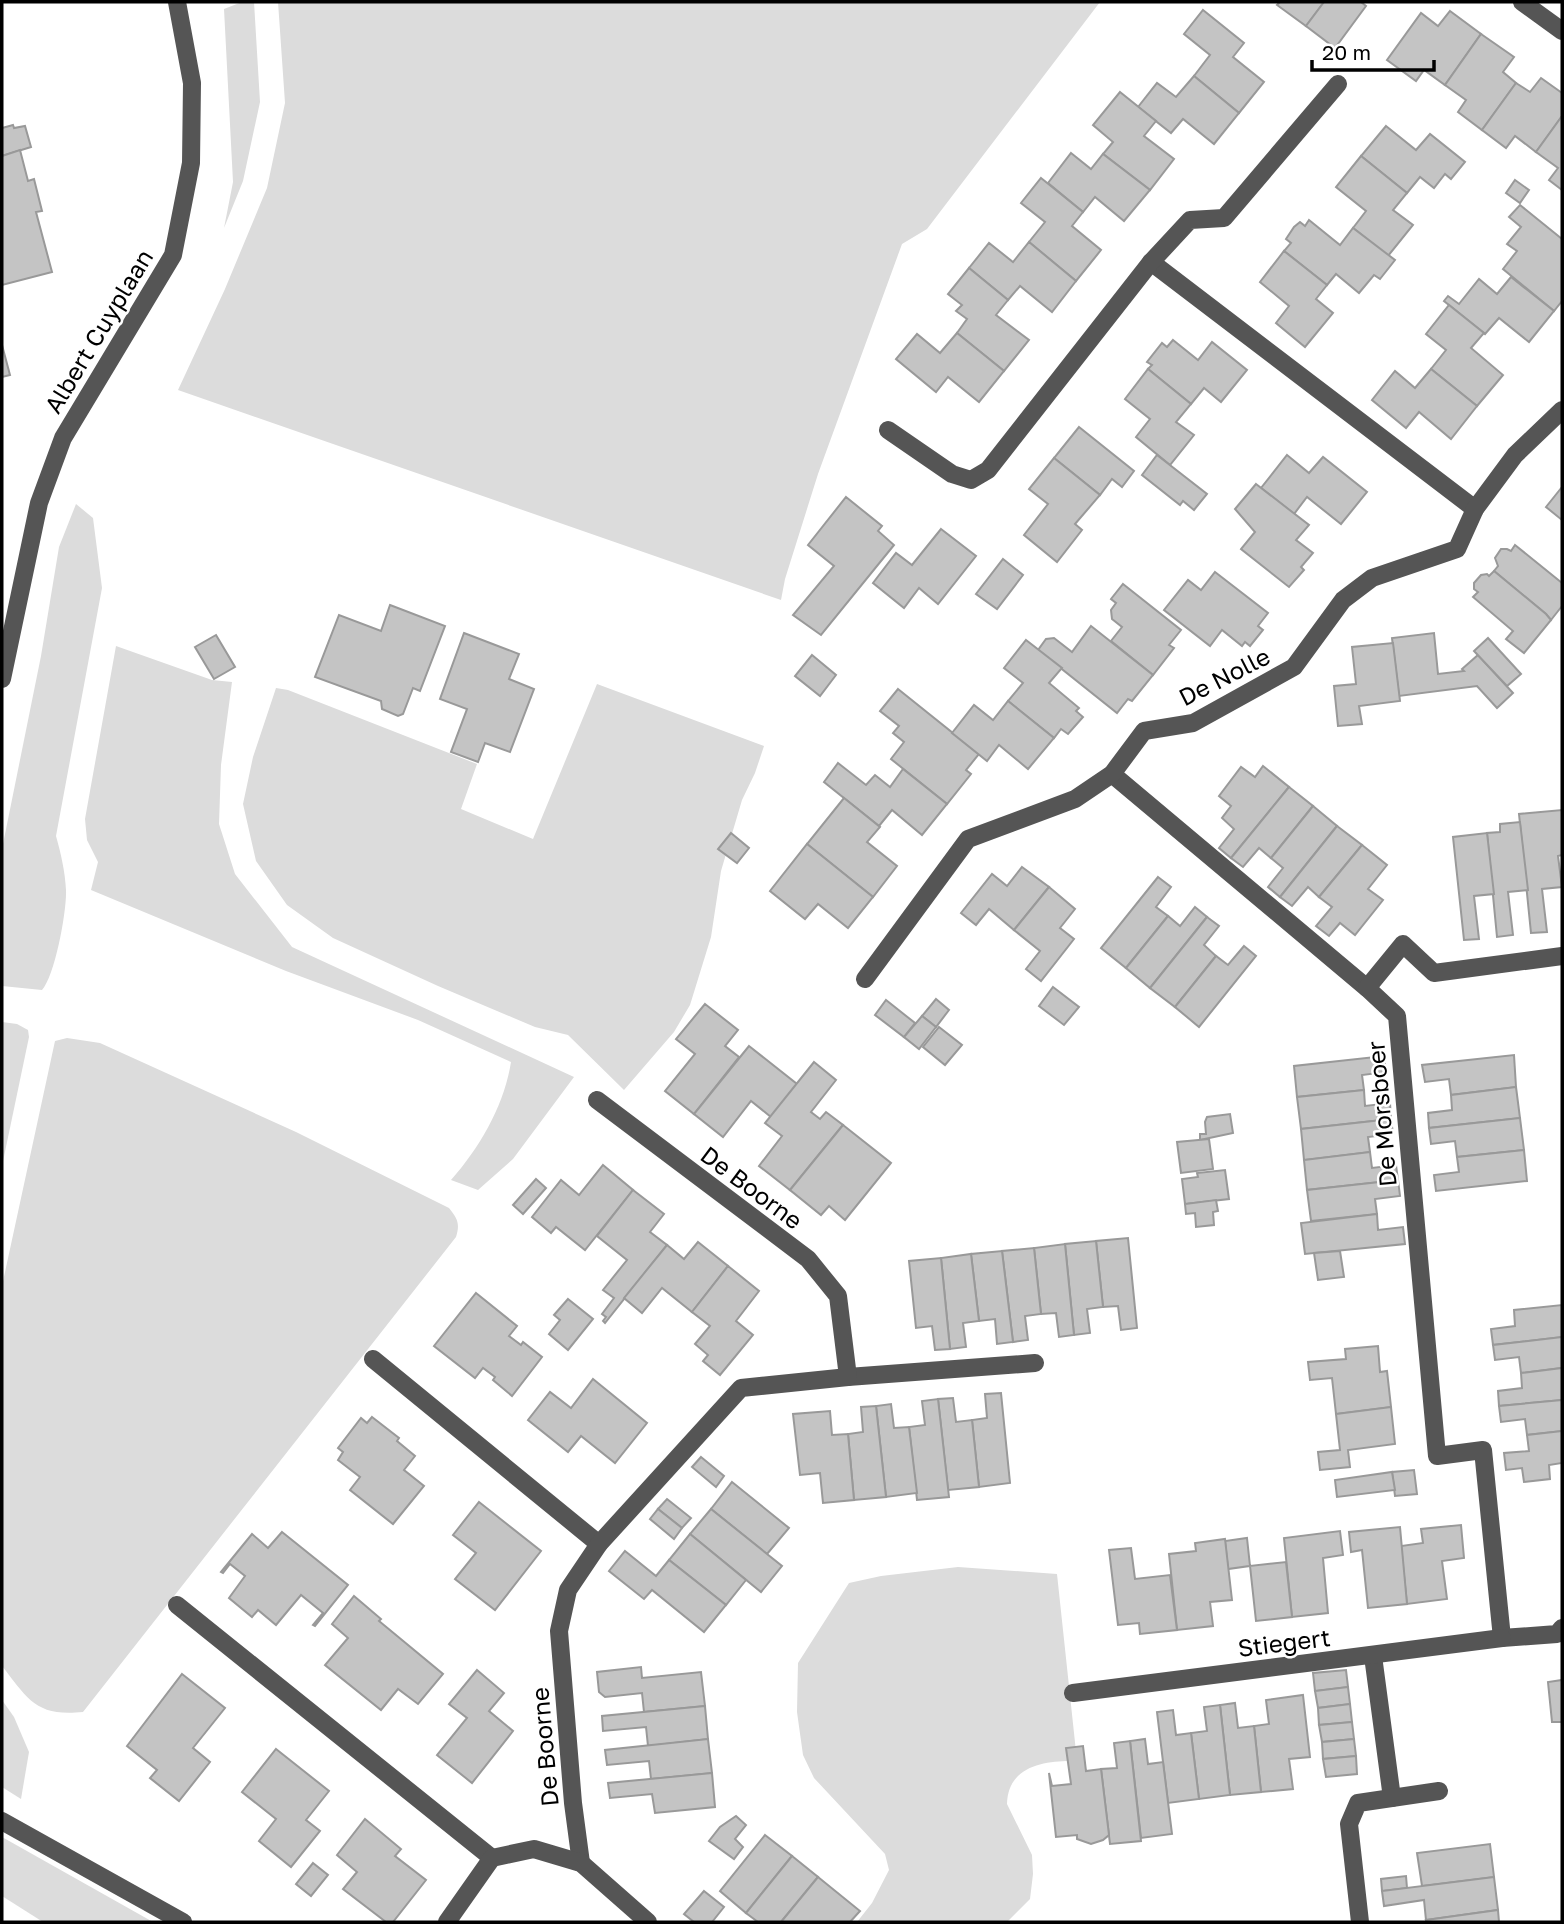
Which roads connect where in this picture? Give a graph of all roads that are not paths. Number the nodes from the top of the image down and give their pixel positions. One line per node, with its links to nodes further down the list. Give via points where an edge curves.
1 (177, 2): 9 (street, Albert Cuyplaan, via 192,83 191,163 173,254 63,438 39,503)
2 (1522, 2): 3 (street)
3 (1562, 31)
4 (1338, 84): 5 (street, via 1224,218 1190,220)
5 (1151, 262): 7 (street, via 988,470 971,480 952,474); 8 (street)
6 (1562, 410): 8 (street, De Nolle, via 1515,455)
7 (888, 430)
8 (1475, 509): 10 (street, De Nolle, via 1457,549 1372,578 1343,600 1294,667 1193,723 1144,731)
9 (2, 679)
10 (1112, 774): 12 (street, De Nolle, via 1075,799 968,839); 13 (street)
11 (1562, 956): 13 (street, via 1434,973 1403,944)
12 (865, 979)
13 (1367, 988): 21 (street, De Morsboer, via 1397,1016 1437,1456 1483,1450)
14 (597, 1100): 17 (street, De Boorne, via 808,1259 838,1296)
15 (373, 1359): 18 (street)
16 (1035, 1363): 17 (street, De Boorne)
17 (848, 1377): 18 (street, De Boorne, via 741,1388)
18 (599, 1544): 28 (street, De Boorne, via 568,1590 559,1632)
19 (177, 1605): 27 (street)
20 (1562, 1628): 21 (street, Stiegert, via 1557,1634)
21 (1502, 1638): 22 (street, Stiegert)
22 (1373, 1656): 23 (street, Stiegert); 25 (street)
23 (1073, 1693)
24 (1439, 1791): 25 (street)
25 (1392, 1798): 32 (street, via 1358,1803 1349,1824)
26 (2, 1821): 29 (street)
27 (492, 1858): 28 (street, via 534,1849); 30 (street)
28 (581, 1863): 31 (street)
29 (183, 1922)
30 (447, 1922)
31 (648, 1922)
32 (1360, 1922)

